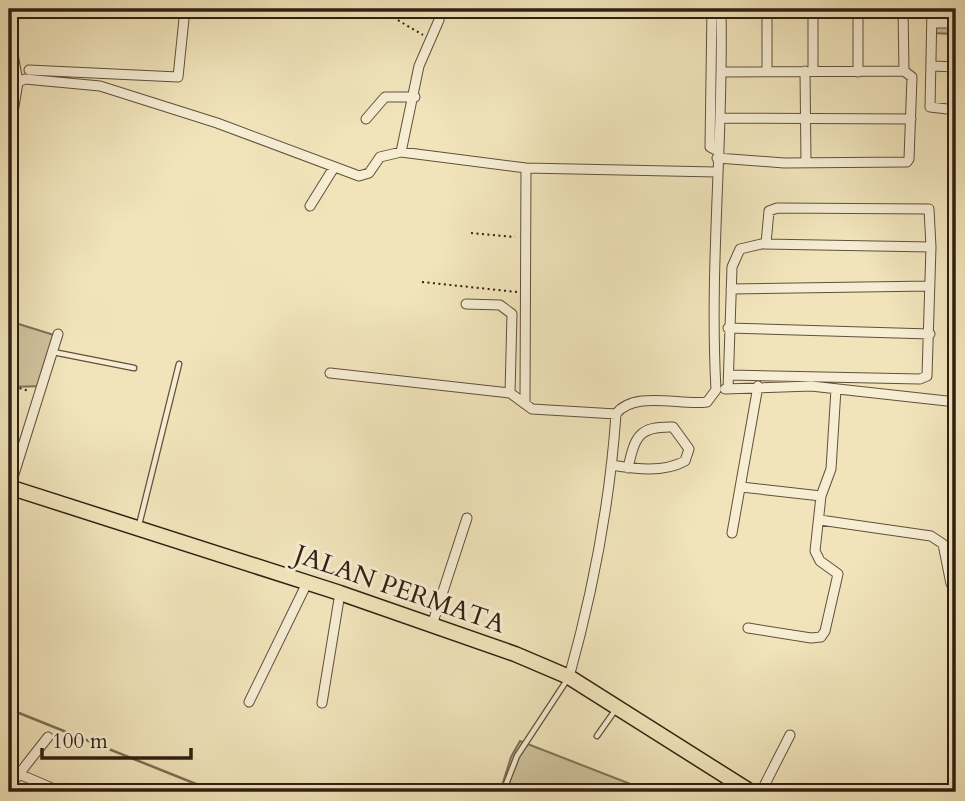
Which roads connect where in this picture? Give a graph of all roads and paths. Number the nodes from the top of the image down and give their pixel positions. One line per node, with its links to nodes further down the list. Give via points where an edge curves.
1 (185, 9): 17 (street, via 178,77)
2 (379, 9): 14 (path)
3 (712, 9): 25 (street)
4 (721, 9): 21 (street)
5 (767, 9): 18 (street)
6 (813, 9): 19 (street)
7 (858, 9): 22 (street)
8 (903, 9): 20 (street)
9 (932, 9): 11 (street)
10 (439, 20): 14 (street)
11 (932, 23): 12 (street); 15 (street)
12 (956, 23)
13 (9, 32): 23 (street)
14 (430, 39): 26 (street, via 419,66)
15 (932, 66): 16 (street); 27 (street, via 930,109)
16 (956, 67)
17 (29, 70)
18 (767, 71): 19 (street); 21 (street)
19 (809, 71): 22 (street); 28 (street)
20 (904, 71): 22 (street); 31 (street, via 912,77)
21 (723, 72): 24 (street)
22 (858, 72)
23 (18, 82): 32 (street); 37 (street, via 100,86 217,123)
24 (723, 91): 25 (street); 29 (street)
25 (711, 92): 34 (street, via 710,147)
26 (415, 97): 30 (street, via 385,97); 33 (street)
27 (956, 110)
28 (806, 117): 29 (street); 31 (street); 35 (street)
29 (723, 118): 34 (street)
30 (366, 119)
31 (911, 119): 35 (street, via 906,162)
32 (9, 131)
33 (401, 152): 36 (street); 37 (street, via 380,157 366,175)
34 (718, 154): 35 (street); 38 (street)
35 (806, 163)
36 (526, 168): 38 (street); 41 (street)
37 (334, 169): 39 (street)
38 (716, 172): 61 (street)
39 (310, 206)
40 (471, 233): 41 (path)
41 (527, 238): 47 (street)
42 (764, 244): 43 (street); 43 (street, via 767,214 772,209 921,206 931,214); 46 (street, via 746,246 735,254)
43 (931, 247): 45 (street)
44 (422, 282): 47 (path)
45 (930, 286): 46 (street); 51 (street)
46 (731, 289): 49 (street)
47 (525, 293): 64 (street)
48 (466, 304): 62 (street, via 500,305 512,314)
49 (728, 328): 51 (street); 56 (street)
50 (58, 334): 52 (street)
51 (930, 334): 56 (street, via 930,372 924,379)
52 (52, 352): 54 (lane); 63 (street)
53 (179, 365): 74 (lane)
54 (134, 368)
55 (330, 373): 62 (street)
56 (730, 374): 59 (street)
57 (9, 386): 63 (path)
58 (758, 386): 59 (street); 60 (street); 70 (street)
59 (727, 389): 61 (street)
60 (836, 389): 65 (street); 71 (street, via 831,469)
61 (716, 390): 66 (street, via 707,402 640,402 626,405)
62 (510, 393): 64 (street)
63 (37, 394): 69 (street)
64 (525, 402): 66 (street, via 532,408)
65 (956, 402)
66 (616, 414): 67 (street)
67 (611, 465): 68 (street); 81 (street, via 586,612)
68 (628, 468): 68 (street, via 676,466 688,457 689,449 673,426 645,430 632,447)
69 (9, 487): 74 (main road, JALAN PERMATA)
70 (741, 487): 71 (street); 75 (street)
71 (821, 496): 73 (street)
72 (467, 518): 79 (street)
73 (820, 520): 77 (street, via 931,536 943,544 951,584); 80 (street, via 816,555 838,574 821,637)
74 (138, 529): 76 (main road, JALAN PERMATA)
75 (732, 533)
76 (307, 583): 78 (main road, JALAN PERMATA); 82 (street)
77 (956, 587)
78 (340, 593): 79 (main road, JALAN PERMATA); 83 (street)
79 (432, 625): 81 (main road, JALAN PERMATA)
80 (748, 628)
81 (569, 677): 84 (main road, JALAN PERMATA); 92 (lane, via 517,755)
82 (249, 702)
83 (322, 703)
84 (618, 705): 86 (lane); 93 (main road, JALAN PERMATA)
85 (790, 735): 94 (street)
86 (597, 736)
87 (48, 737): 89 (street)
88 (9, 768): 89 (street)
89 (19, 774): 90 (street); 91 (street)
90 (9, 787)
91 (61, 792)
92 (503, 792)
93 (751, 792)
94 (761, 792)

